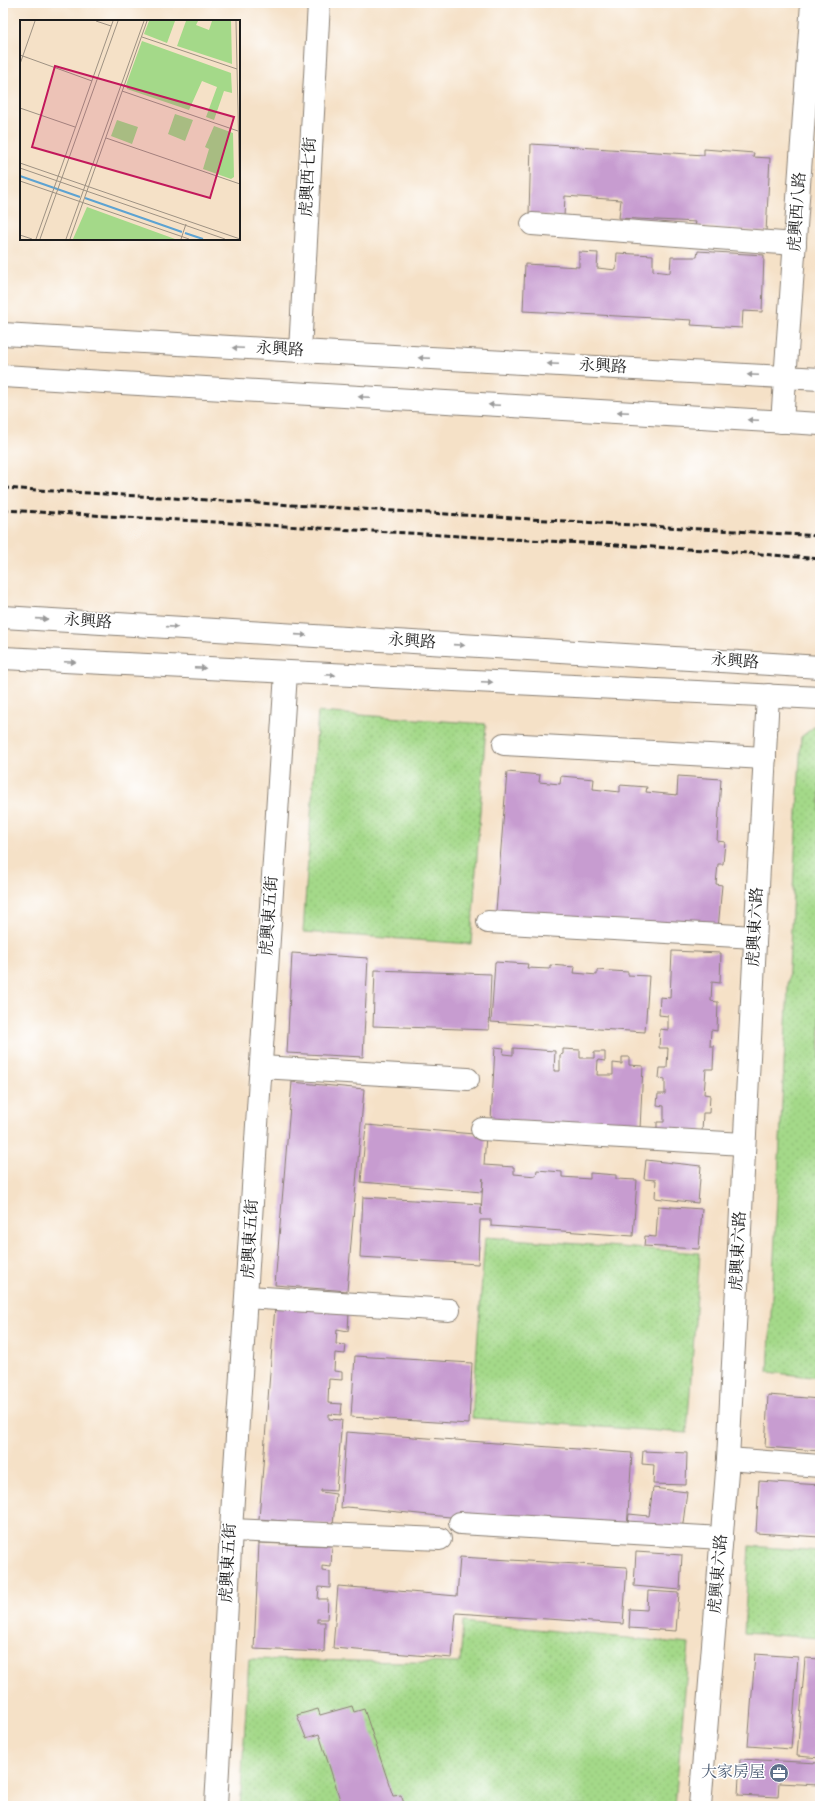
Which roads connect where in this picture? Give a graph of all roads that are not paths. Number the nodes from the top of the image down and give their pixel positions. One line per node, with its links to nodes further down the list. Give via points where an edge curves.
1 (319, 3): 7 (street, 虎興西七街)
2 (812, 3): 3 (street, 虎興西八路)
3 (813, 98): 5 (street, 虎興西八路)
4 (532, 224): 5 (street)
5 (795, 244): 9 (street, 虎興西八路)
6 (3, 334): 7 (street, 永興路, one-way to 6)
7 (300, 351): 9 (street, 永興路, one-way to 7)
8 (3, 376): 11 (street, one-way to 8)
9 (785, 376): 10 (street, 永興路); 11 (street, 虎興西八路)
10 (820, 379)
11 (782, 422): 12 (street)
12 (820, 424)
13 (3, 617): 15 (street, 永興路, one-way to 15)
14 (3, 658): 16 (street, 永興路, one-way to 16)
15 (820, 667)
16 (286, 673): 17 (street, 永興路, one-way to 17); 23 (street, 虎興東五街)
17 (768, 695): 18 (street, 永興路); 20 (street, 虎興東六路)
18 (820, 698)
19 (504, 744): 20 (street)
20 (765, 758): 22 (street, 虎興東六路)
21 (488, 922): 22 (street)
22 (755, 937): 26 (street, 虎興東六路)
23 (261, 1067): 24 (street); 27 (street, 虎興東五街)
24 (468, 1079)
25 (482, 1129): 26 (street)
26 (744, 1144): 29 (street, 虎興東六路)
27 (247, 1297): 28 (street); 32 (street, 虎興東五街)
28 (449, 1310)
29 (728, 1459): 30 (street); 33 (street, 虎興東六路)
30 (820, 1466)
31 (460, 1523): 33 (street)
32 (231, 1530): 34 (street); 35 (street, 虎興東五街)
33 (722, 1538): 36 (street, 虎興東六路)
34 (440, 1539)
35 (216, 1806)
36 (700, 1806)

